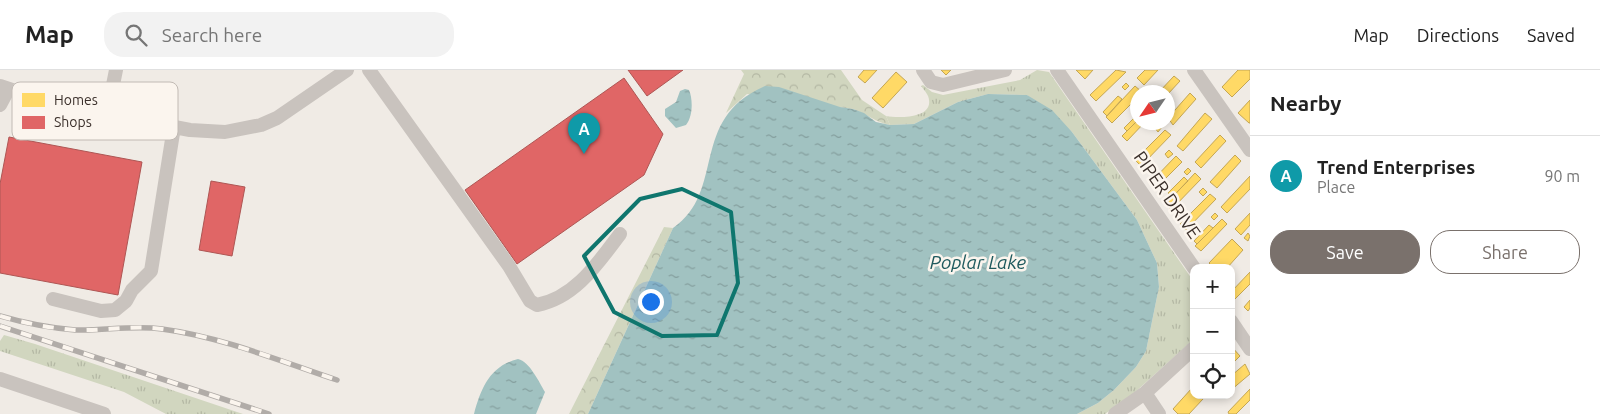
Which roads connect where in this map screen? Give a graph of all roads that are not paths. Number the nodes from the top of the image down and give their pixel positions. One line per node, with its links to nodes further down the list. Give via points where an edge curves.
1 (347, 70): 9 (street, via 293,108 261,125 207,133)
2 (369, 70): 12 (street, via 536,305 557,298 589,275)
3 (922, 70): 4 (street, via 931,82 943,85)
4 (1005, 70)
5 (1057, 70): 13 (street, PIPER DRIVE)
6 (1194, 70): 11 (street)
7 (4, 88): 8 (street)
8 (0, 105)
9 (178, 128)
10 (172, 140): 14 (street, via 151,271 115,310 101,311)
11 (1250, 150)
12 (620, 234)
13 (1191, 264)
14 (53, 299)
15 (1235, 327): 16 (street)
16 (1250, 348)
17 (1190, 352): 19 (street)
18 (0, 379): 20 (street)
19 (1145, 393): 21 (street); 22 (street)
20 (104, 414)
21 (1115, 414)
22 (1160, 414)

